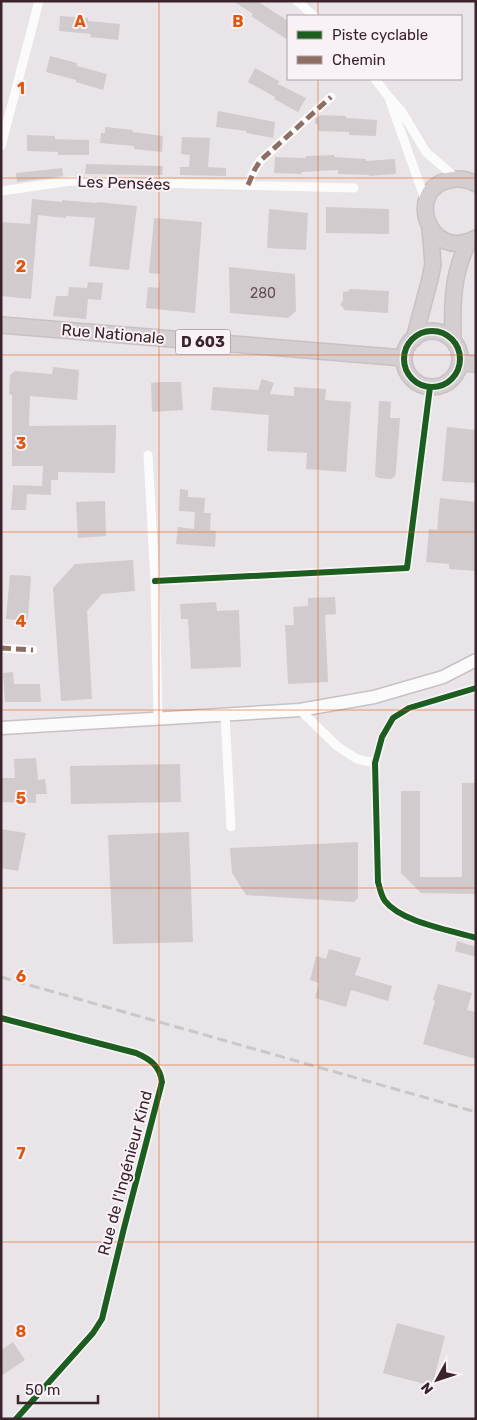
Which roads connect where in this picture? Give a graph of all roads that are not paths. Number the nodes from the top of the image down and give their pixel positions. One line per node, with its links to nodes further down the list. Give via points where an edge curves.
1 (39, 1): 7 (street)
2 (297, 1): 3 (street)
3 (313, 15)
4 (376, 80): 5 (street)
5 (388, 96): 8 (street, via 402,112 426,152); 13 (street)
6 (331, 98): 10 (street, via 260,161)
7 (1, 146)
8 (456, 178): 9 (main road); 13 (main road, via 437,185)
9 (476, 184)
10 (248, 186): 11 (street, Les Pensées); 12 (street, Les Pensées, via 71,181)
11 (354, 188)
12 (1, 191)
13 (426, 203): 14 (main road)
14 (430, 228): 15 (main road, via 451,243); 17 (main road, via 433,264)
15 (473, 239): 18 (main road, via 457,268)
16 (1, 325): 19 (main road, Rue Nationale / D 603)
17 (414, 338): 18 (main road, via 434,332); 19 (main road)
18 (453, 340): 20 (main road)
19 (404, 358): 22 (main road, via 411,378)
20 (460, 362): 21 (main road); 22 (main road, via 453,378)
21 (476, 364)
22 (430, 387): 24 (street, via 406,568)
23 (148, 455): 24 (street)
24 (155, 582): 31 (street)
25 (1, 648): 26 (street)
26 (33, 650)
27 (476, 660): 29 (main road, via 443,677 374,698)
28 (476, 688): 33 (street, via 409,708 393,718 382,737)
29 (300, 710): 30 (main road); 33 (street, via 338,746 357,759)
30 (225, 714): 31 (main road); 34 (street)
31 (158, 718): 32 (main road)
32 (1, 728)
33 (375, 763): 35 (street, via 378,882 384,901 397,912)
34 (231, 827)
35 (476, 938)
36 (1, 1018): 37 (street, Rue de l'Ingénieur Kind, via 136,1053 157,1066 162,1082 102,1319)
37 (16, 1419)

